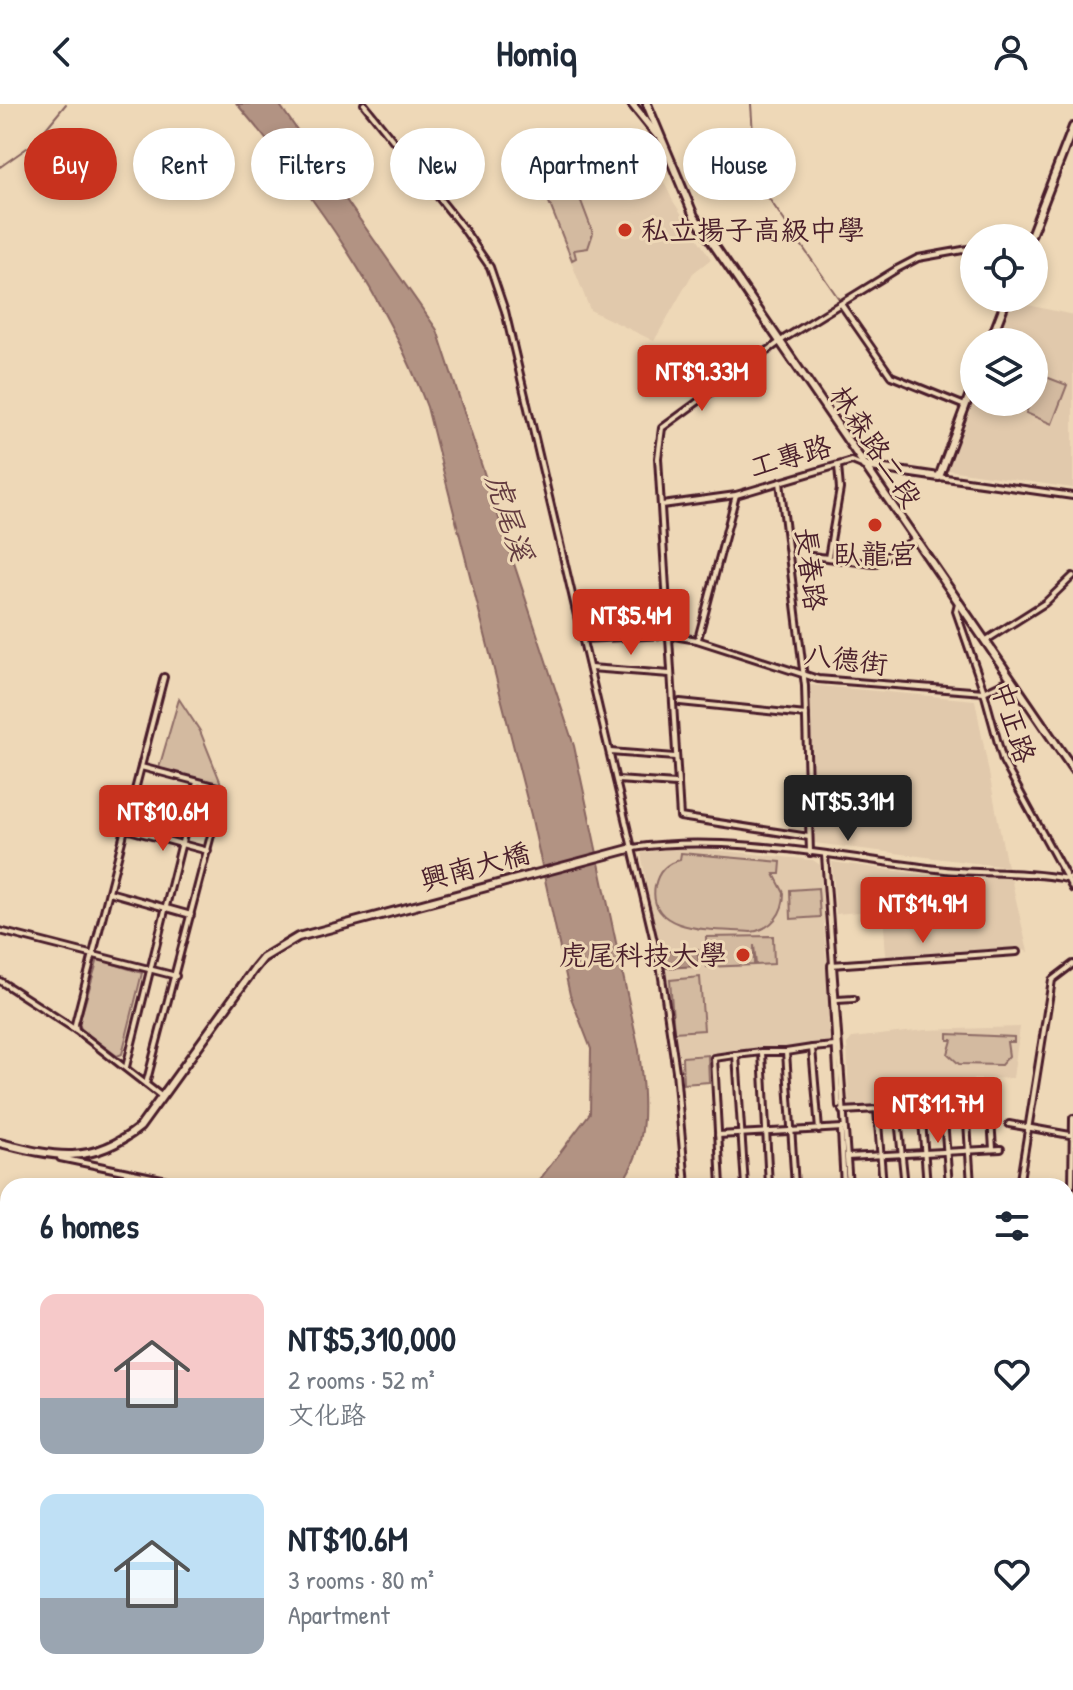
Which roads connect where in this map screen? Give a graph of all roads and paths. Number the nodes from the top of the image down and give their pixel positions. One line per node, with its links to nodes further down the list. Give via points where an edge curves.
1 (632, 104): 5 (street)
2 (647, 104): 6 (street, 林森路二段)
3 (367, 105): 27 (street, via 490,267 514,345)
4 (1073, 127): 8 (street)
5 (652, 128)
6 (656, 128)
7 (667, 153): 11 (street, 林森路二段, via 694,216)
8 (1035, 224)
9 (960, 250): 10 (street, via 918,258)
10 (841, 304): 11 (street); 12 (street, via 891,376)
11 (779, 343): 15 (street, 林森路二段); 20 (street, via 665,422 658,450)
12 (960, 404)
13 (961, 416): 16 (street)
14 (838, 466): 15 (street, 工專路, via 852,461); 17 (street, 工專路); 23 (street, via 840,489)
15 (864, 466): 16 (street, 工專路); 21 (street, 林森路二段)
16 (939, 477): 19 (street, 工專路)
17 (780, 482): 18 (street, 工專路); 33 (street, 長春路)
18 (736, 495): 20 (street, 工專路); 28 (street)
19 (1073, 496)
20 (662, 505): 26 (street)
21 (914, 540): 23 (street, via 874,564); 25 (street, 林森路二段)
22 (812, 556): 23 (street)
23 (828, 558)
24 (1073, 576): 29 (street, via 1045,603)
25 (958, 603): 29 (street, 林森路二段); 35 (street, 中正路, via 956,611)
26 (668, 635): 27 (street, 八德街); 28 (street, 八德街); 31 (street)
27 (582, 639): 30 (street)
28 (697, 640): 33 (street, 八德街)
29 (984, 641): 34 (street, 林森路二段)
30 (590, 668): 31 (street); 38 (street)
31 (670, 674): 39 (street)
32 (164, 677): 40 (street)
33 (804, 678): 35 (street, 八德街); 37 (street, 長春路)
34 (1011, 679): 35 (street); 41 (street, 林森路二段)
35 (984, 692): 53 (street, 中正路, via 1008,774)
36 (680, 702): 37 (street)
37 (806, 715): 46 (street, 長春路)
38 (610, 752): 39 (street); 42 (street)
39 (675, 757): 44 (street)
40 (141, 767): 43 (street); 45 (street)
41 (1073, 769)
42 (617, 780): 44 (street); 48 (street)
43 (197, 782): 47 (street); 49 (street, via 222,793)
44 (676, 784): 46 (street, via 680,817 685,820)
45 (125, 829): 47 (street); 55 (street)
46 (809, 837): 50 (street, 長春路)
47 (180, 843): 49 (street); 56 (street)
48 (633, 848): 50 (street, via 669,842); 76 (street, 興南大橋, via 298,937 263,958); 104 (street, via 668,1012)
49 (208, 851): 57 (street)
50 (810, 853): 51 (street)
51 (825, 855): 53 (street); 62 (street)
52 (1073, 876): 53 (street)
53 (1067, 879): 54 (street, 中正路)
54 (1073, 889)
55 (109, 892): 56 (street); 60 (street)
56 (164, 908): 57 (street); 63 (street)
57 (193, 915): 64 (street)
58 (0, 931): 60 (street)
59 (1017, 952): 62 (street)
60 (93, 955): 63 (street); 68 (street)
61 (1073, 964): 86 (street, via 1052,980)
62 (831, 965): 67 (street)
63 (148, 970): 64 (street); 74 (street)
64 (176, 976): 75 (street)
65 (0, 981): 68 (street)
66 (854, 999): 67 (street)
67 (834, 1000): 69 (street)
68 (76, 1030): 74 (street)
69 (838, 1046): 70 (street); 82 (street); 85 (street)
70 (812, 1048): 72 (street); 87 (street)
71 (762, 1052): 72 (street); 73 (street); 89 (street)
72 (786, 1052): 88 (street)
73 (736, 1055): 90 (street); 91 (street, via 714,1058)
74 (126, 1067): 75 (street)
75 (146, 1084): 76 (street)
76 (161, 1096): 102 (street, 興南大橋, via 140,1127 123,1140)
77 (943, 1105): 78 (street); 79 (street); 97 (street)
78 (966, 1105): 94 (street); 95 (street, via 990,1103)
79 (921, 1107): 80 (street); 98 (street)
80 (897, 1109): 81 (street); 99 (street)
81 (877, 1110): 82 (street); 100 (street)
82 (842, 1111): 85 (street)
83 (1073, 1118): 92 (street)
84 (1009, 1124): 86 (street)
85 (842, 1128): 87 (street); 101 (street); 109 (street)
86 (1026, 1129): 92 (street); 116 (street)
87 (819, 1130): 88 (street)
88 (791, 1131): 89 (street); 108 (street)
89 (766, 1133): 90 (street); 107 (street)
90 (740, 1134): 91 (street); 106 (street)
91 (717, 1135): 105 (street)
92 (1072, 1136): 117 (street)
93 (0, 1143): 102 (street)
94 (969, 1149): 95 (street); 97 (street); 115 (street)
95 (993, 1149): 96 (street)
96 (1001, 1149)
97 (947, 1152): 98 (street); 114 (street)
98 (924, 1153): 99 (street); 113 (street)
99 (902, 1154): 100 (street); 112 (street)
100 (881, 1156): 101 (street); 111 (street)
101 (847, 1157): 110 (street)
102 (60, 1158): 103 (street)
103 (157, 1178)
104 (685, 1178)
105 (720, 1178)
106 (744, 1178)
107 (769, 1178)
108 (794, 1178)
109 (846, 1178)
110 (847, 1178)
111 (882, 1178)
112 (904, 1178)
113 (926, 1178)
114 (949, 1178)
115 (971, 1178)
116 (1020, 1178)
117 (1072, 1178)

